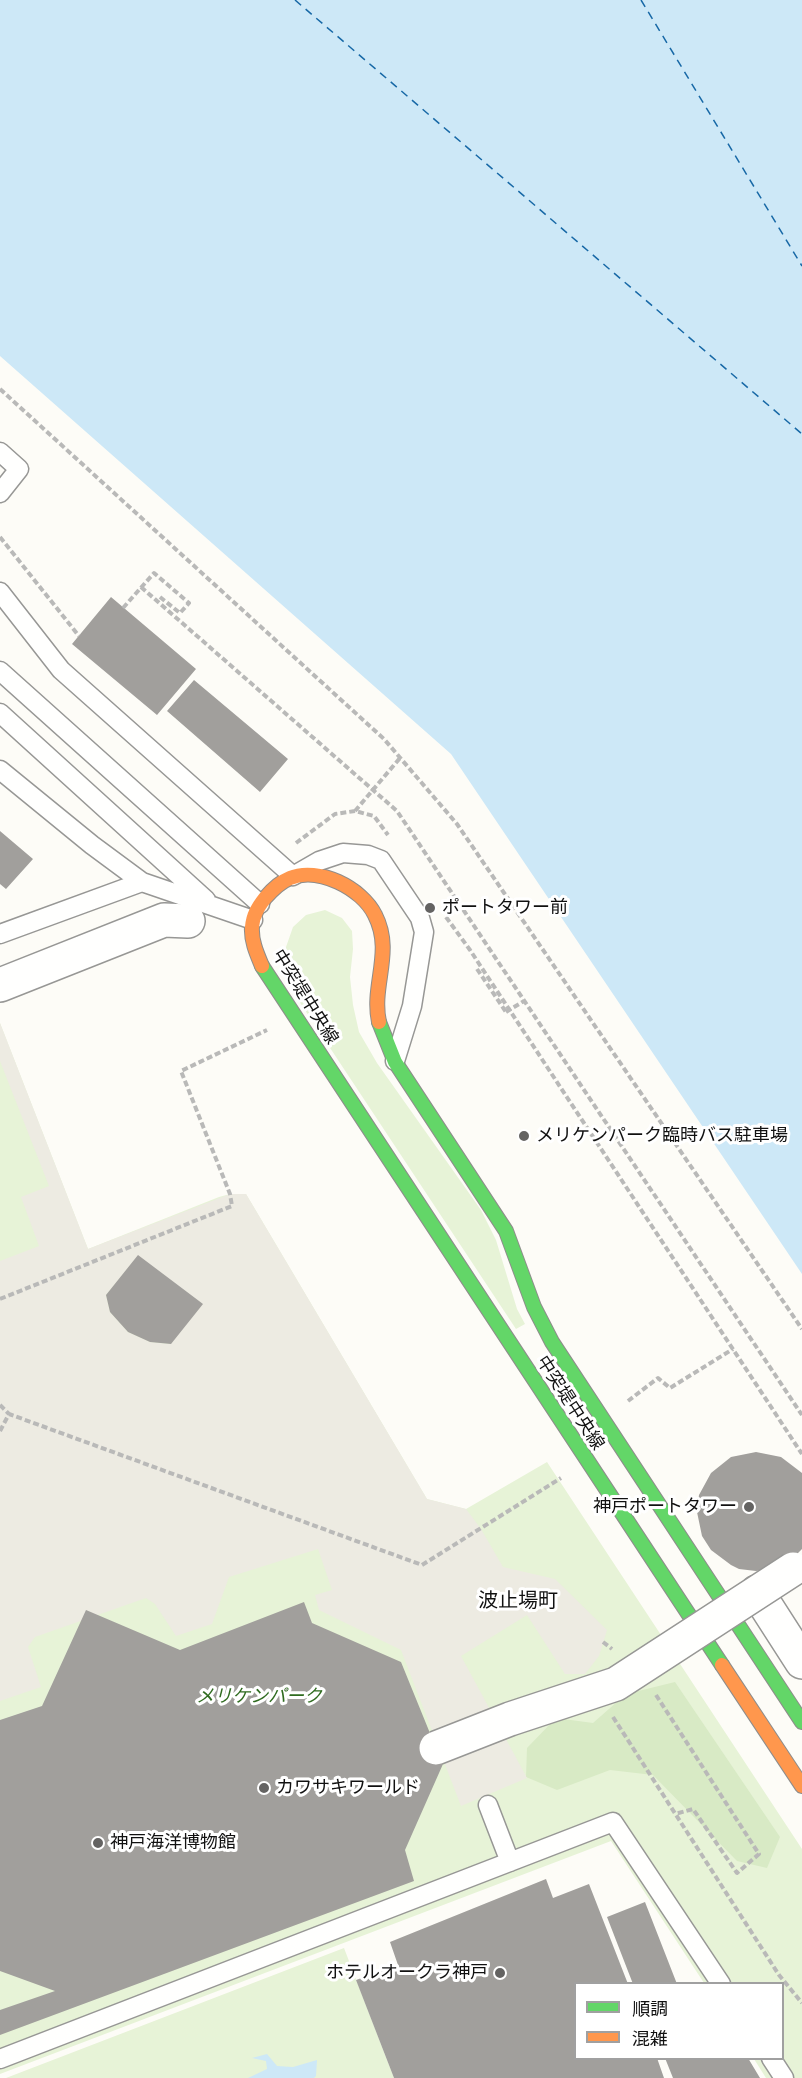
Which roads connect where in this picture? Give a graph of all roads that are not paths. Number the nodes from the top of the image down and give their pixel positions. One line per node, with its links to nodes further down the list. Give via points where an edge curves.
1 (0, 452): 2 (lane, via 19,469)
2 (0, 493)
3 (0, 592): 7 (lane, via 61,670)
4 (0, 671): 9 (lane)
5 (0, 713): 10 (lane)
6 (0, 770): 8 (lane)
7 (292, 876): 9 (street, via 276,886); 13 (street, 中突堤中央線, via 337,880 356,890 372,907 380,924 382,944 378,1017 382,1037); 13 (lane, via 343,852 368,855 381,860 420,918 424,932 412,1006)
8 (142, 882): 10 (lane); 11 (lane)
9 (256, 912): 10 (lane); 19 (street, 中突堤中央線, via 252,943 263,969)
10 (200, 913): 12 (street, via 164,921)
11 (0, 934)
12 (0, 985)
13 (395, 1062): 17 (street, 中突堤中央線, via 506,1231 534,1307 552,1341)
14 (793, 1569): 15 (street, bridge)
15 (757, 1592): 16 (street); 18 (street, bridge, via 616,1684)
16 (802, 1662)
17 (802, 1722)
18 (436, 1748)
19 (802, 1786)
20 (488, 1805): 21 (lane)
21 (510, 1862): 22 (lane, via 613,1822); 23 (lane)
22 (720, 1982)
23 (0, 2059)
24 (772, 2060): 25 (lane)
25 (784, 2078)

